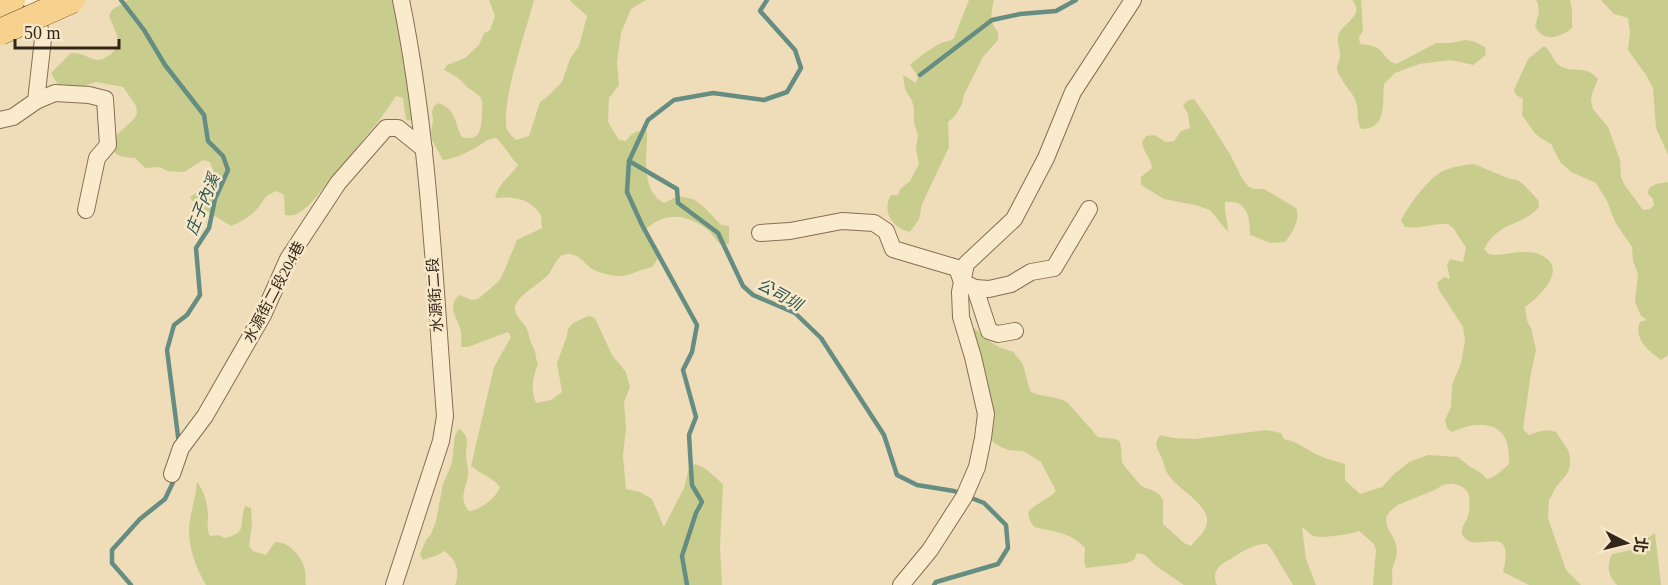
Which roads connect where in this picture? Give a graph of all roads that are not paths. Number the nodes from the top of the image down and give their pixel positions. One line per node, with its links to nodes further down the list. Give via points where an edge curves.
1 (12, 0): 6 (main road)
2 (31, 0): 8 (street, via 44,39)
3 (72, 0): 7 (main road, bridge)
4 (401, 0): 10 (street, 水源街二段)
5 (1133, 0): 14 (street, via 1073,92 1046,158 1014,219 966,264)
6 (0, 6)
7 (0, 32)
8 (36, 101): 9 (street, via 13,117); 12 (street, via 55,93 105,99 108,145 97,158)
9 (0, 120)
10 (424, 149): 16 (street, 水源街二段204巷, via 398,128 386,128 338,183 288,259 263,315 205,416 181,448); 17 (street, 水源街二段, via 445,416 441,441)
11 (1089, 209): 14 (street, via 1054,268 1030,272 1011,284 989,289)
12 (86, 210)
13 (760, 233): 14 (street, via 842,221 874,223 886,231 893,249 957,268)
14 (968, 285): 15 (street, via 989,331); 18 (street, via 960,292 961,317 986,414 977,467 930,550)
15 (1015, 331)
16 (172, 474)
17 (394, 585)
18 (901, 585)

